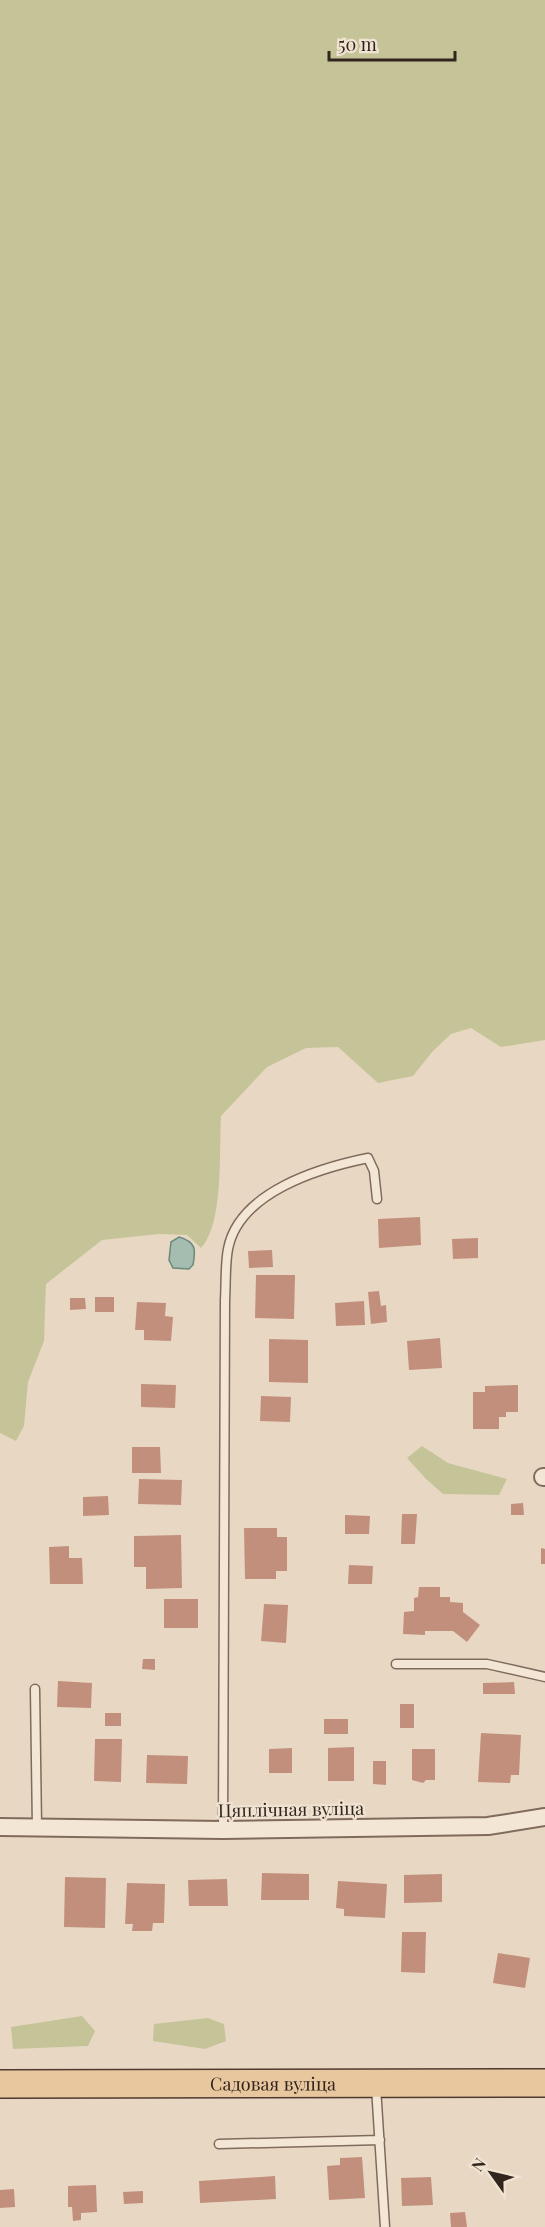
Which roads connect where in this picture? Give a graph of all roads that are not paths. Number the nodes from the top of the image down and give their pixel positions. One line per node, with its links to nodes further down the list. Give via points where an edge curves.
1 (377, 1198): 8 (lane, via 368,1158 335,1165 265,1195 243,1214 228,1248)
2 (396, 1664): 3 (lane, via 487,1664)
3 (545, 1677)
4 (35, 1689): 7 (lane)
5 (545, 1817): 8 (street, Цяплічная вуліца, via 488,1826)
6 (0, 1827): 7 (street, Цяплічная вуліца)
7 (37, 1828): 8 (street, Цяплічная вуліца)
8 (223, 1830)
9 (545, 2083): 11 (main road, Садовая вуліца)
10 (0, 2084): 11 (main road, Садовая вуліца)
11 (376, 2084): 12 (lane)
12 (380, 2140): 13 (lane); 14 (lane)
13 (219, 2144)
14 (385, 2227)

